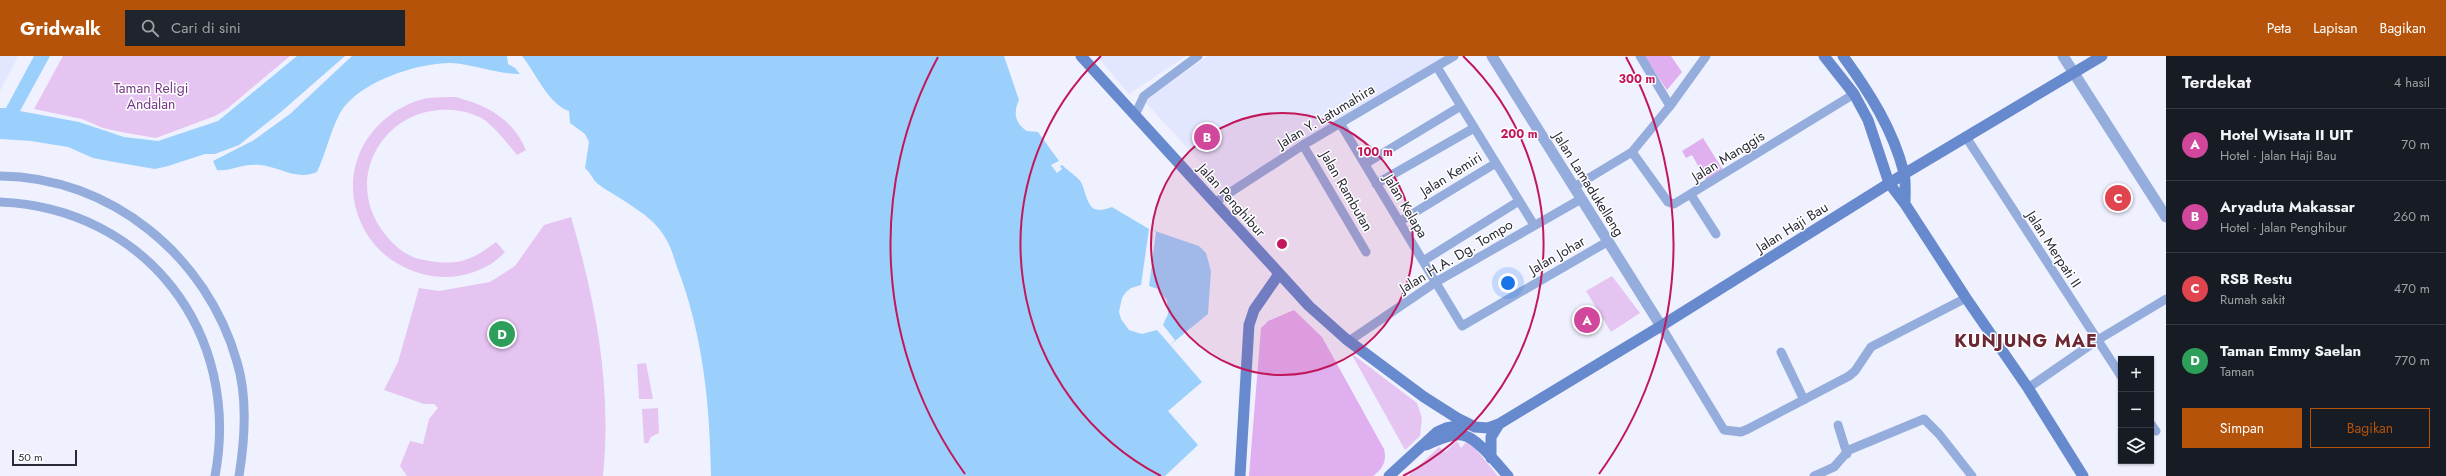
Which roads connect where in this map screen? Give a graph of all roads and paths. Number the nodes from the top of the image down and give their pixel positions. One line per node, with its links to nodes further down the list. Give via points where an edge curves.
1 (1081, 56): 16 (main road, Jalan Penghibur)
2 (1198, 56): 16 (street, via 1144,96)
3 (1454, 56): 11 (street, Jalan Y. Latumahira)
4 (1492, 56): 28 (street, Jalan Lamadukelleng)
5 (1640, 56): 15 (street)
6 (1706, 56): 15 (street)
7 (1824, 56): 13 (main road)
8 (1843, 56): 24 (main road, via 1877,105)
9 (2062, 56): 12 (street)
10 (2102, 56): 12 (main road, Jalan Haji Bau)
11 (1437, 66): 14 (street); 17 (street, Jalan Y. Latumahira)
12 (2075, 74): 19 (main road, Jalan Haji Bau); 35 (street)
13 (1854, 94): 26 (main road, via 1868,120); 29 (street, Jalan Manggis)
14 (1461, 106): 18 (street); 23 (street)
15 (1670, 106): 21 (street)
16 (1135, 115): 33 (main road, Jalan Penghibur)
17 (1340, 123): 20 (street, Jalan Y. Latumahira); 23 (street, Jalan Kelapa)
18 (1474, 128): 22 (street); 27 (street)
19 (1966, 137): 24 (main road, Jalan Haji Bau); 48 (street, Jalan Merpati II)
20 (1303, 145): 33 (street, Jalan Y. Latumahira); 40 (street, Jalan Rambutan)
21 (1632, 152): 28 (street); 29 (street, Jalan Manggis, via 1668,202 1674,204)
22 (1496, 163): 31 (street); 36 (street, Jalan Kemiri)
23 (1365, 164): 27 (street, Jalan Kelapa)
24 (1904, 174): 26 (main road, Jalan Haji Bau); 34 (main road)
25 (0, 176): 60 (street, via 63,184 108,202 147,227 188,266 218,313 238,363 244,425)
26 (1889, 183): 34 (main road); 46 (main road, Jalan Haji Bau)
27 (1376, 184): 36 (street, Jalan Kelapa)
28 (1574, 187): 30 (street, Jalan Lamadukelleng)
29 (1691, 195): 38 (street)
30 (1581, 199): 37 (street, Jalan H.A. Dg. Tompo); 39 (street, Jalan Lamadukelleng)
31 (1519, 201): 37 (street); 41 (street)
32 (0, 202): 59 (street, via 49,208 81,218 135,249 171,285 199,329 215,379 220,428)
33 (1214, 203): 42 (main road, Jalan Penghibur)
34 (1905, 204): 44 (main road)
35 (2166, 217)
36 (1399, 222): 41 (street, Jalan Kelapa)
37 (1534, 225): 43 (street, Jalan H.A. Dg. Tompo)
38 (1716, 234)
39 (1607, 242): 43 (street, Jalan Johar, via 1462,326); 46 (street, Jalan Lamadukelleng)
40 (1366, 252)
41 (1423, 261): 43 (street, Jalan Kelapa)
42 (1279, 274): 47 (main road, Jalan Penghibur, via 1309,306); 61 (main road, via 1254,310 1249,325)
43 (1436, 282): 47 (street, Jalan H.A. Dg. Tompo)
44 (1966, 298): 51 (main road); 52 (street, via 1871,347 1853,374)
45 (2166, 299): 48 (street)
46 (1661, 326): 52 (street, via 1724,430 1740,432); 54 (main road, Jalan Haji Bau)
47 (1349, 341): 53 (main road, Jalan Penghibur, via 1424,396)
48 (2096, 341): 50 (street, Jalan Merpati II); 51 (street)
49 (1781, 352): 52 (street)
50 (2118, 372)
51 (2028, 388): 66 (main road)
52 (1804, 400)
53 (1468, 424): 54 (main road, Jalan Haji Bau, via 1482,428); 56 (main road, via 1446,428 1438,432)
54 (1498, 424): 58 (main road, via 1491,437)
55 (1838, 426): 57 (street)
56 (1426, 445): 58 (main road, via 1451,435 1462,434 1470,438); 62 (main road)
57 (1847, 454): 64 (street, via 1834,467); 65 (street, via 1849,450 1920,419 1927,420)
58 (1491, 458): 63 (main road)
59 (215, 476)
60 (239, 476)
61 (1240, 476)
62 (1389, 476)
63 (1508, 476)
64 (1814, 476)
65 (1972, 476)
66 (2083, 476)

